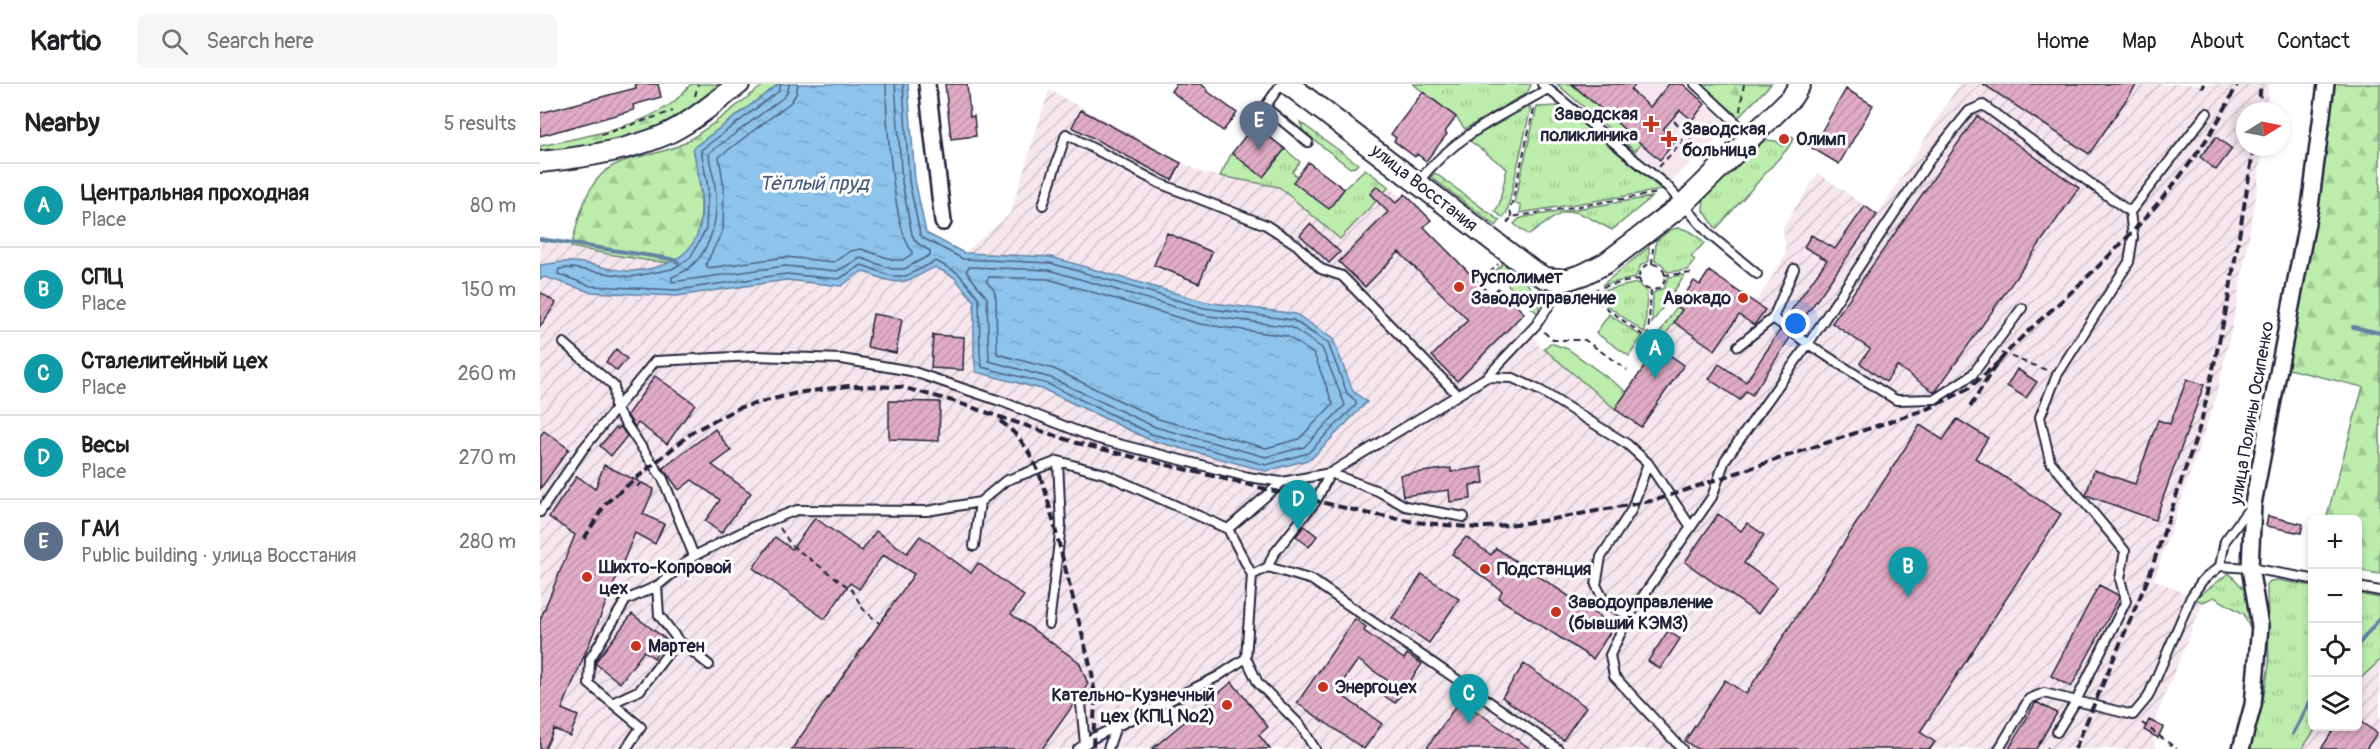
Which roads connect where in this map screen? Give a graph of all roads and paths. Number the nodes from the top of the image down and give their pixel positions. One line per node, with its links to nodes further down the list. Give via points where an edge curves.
1 (698, 84): 10 (path)
2 (739, 84): 22 (street, via 662,136 603,152)
3 (927, 84): 30 (street)
4 (1695, 84): 19 (lane)
5 (1744, 84): 14 (path)
6 (1800, 84): 19 (street)
7 (2326, 84): 58 (street, улица Полины Осипенко, via 2310,207)
8 (1289, 85): 20 (lane, via 1265,107); 24 (street, улица Восстания)
9 (1545, 87): 23 (lane); 24 (lane, via 1467,134)
10 (692, 104)
11 (1534, 107): 29 (path, via 1510,211)
12 (682, 108): 18 (path)
13 (2207, 113): 28 (lane)
14 (1739, 117)
15 (1674, 121): 17 (path)
16 (1725, 121): 17 (path)
17 (1684, 130): 21 (path); 23 (path, via 1682,142)
18 (600, 136)
19 (1751, 137): 27 (street)
20 (1308, 142)
21 (1702, 156)
22 (540, 162)
23 (1653, 174): 27 (lane)
24 (1418, 183): 39 (street, улица Восстания, via 1530,269 1545,278)
25 (1662, 193): 29 (path)
26 (1043, 205): 51 (lane, via 1066,135 1161,184 1266,225 1297,245 1321,268 1342,276)
27 (1682, 205): 37 (lane, via 1710,235); 39 (street, via 1606,263)
28 (2130, 212): 45 (lane, via 1983,105 1969,111 1931,158); 49 (lane, via 2133,237 2129,262)
29 (1512, 217): 31 (path)
30 (943, 222)
31 (1507, 224)
32 (1653, 243): 33 (path)
33 (1652, 264): 36 (path); 38 (path, via 1643,267)
34 (1794, 269): 42 (lane)
35 (1693, 273): 36 (path)
36 (1664, 274): 40 (path, via 1660,287)
37 (1757, 274)
38 (1639, 279): 40 (path); 40 (path, via 1598,288 1589,295 1648,339)
39 (1566, 280): 43 (lane)
40 (1651, 290)
41 (2022, 308): 47 (lane)
42 (1773, 318): 45 (lane); 46 (lane)
43 (1536, 325): 48 (path, via 1553,340 1585,340); 50 (lane)
44 (564, 343): 52 (lane, via 614,386)
45 (1808, 344): 47 (lane, via 1896,400 1935,399 1972,375); 62 (lane, via 1725,460 1712,497)
46 (1738, 346)
47 (1989, 352): 49 (path, via 2007,354)
48 (1627, 370)
49 (2057, 375): 80 (lane, via 2040,417 2050,461 2125,551 2120,579 2126,601)
50 (1487, 378): 51 (lane); 54 (lane, via 1513,378 1541,391 1627,444)
51 (1458, 395): 55 (lane)
52 (615, 408): 56 (lane, via 655,360 754,356 842,359 911,371 1095,438); 59 (lane); 65 (lane, via 663,479)
53 (1058, 461): 57 (lane, via 1005,481); 63 (lane, via 1105,474); 76 (lane, via 1061,525)
54 (1648, 463): 62 (lane); 74 (lane, via 1630,511 1601,557 1596,585 1605,602)
55 (1330, 473): 56 (lane); 60 (lane, via 1405,506); 67 (lane, via 1316,501 1273,555)
56 (1282, 482): 63 (lane)
57 (980, 502): 61 (lane, via 927,511 797,510); 64 (lane)
58 (2253, 504): 66 (lane, via 2225,541); 68 (street, улица Полины Осипенко)
59 (540, 512)
60 (1464, 517)
61 (772, 519): 65 (lane); 75 (path, via 791,545 852,590 863,609)
62 (1691, 527): 74 (lane)
63 (1228, 529): 69 (lane)
64 (974, 546)
65 (694, 556): 71 (lane)
66 (2220, 566): 68 (lane); 83 (lane, via 2191,597 2148,697)
67 (1269, 567): 69 (lane); 90 (lane, via 1312,580)
68 (2250, 568): 70 (lane); 94 (street, улица Полины Осипенко, via 2260,627 2253,705)
69 (1252, 575): 78 (lane)
70 (2308, 578)
71 (657, 586): 77 (lane, via 658,615); 81 (lane, via 626,600 590,659 589,684)
72 (2362, 588): 73 (lane)
73 (2380, 591)
74 (1629, 616): 91 (lane, via 1610,655 1614,676)
75 (879, 623)
76 (1049, 624)
77 (678, 640): 79 (lane); 81 (lane, via 640,690)
78 (1246, 658): 84 (lane, via 1217,677); 89 (lane, via 1258,683 1301,726)
79 (709, 665)
80 (2076, 700): 83 (lane); 85 (lane); 92 (lane, via 2044,693 2029,699)
81 (612, 703): 87 (lane, via 641,727)
82 (1081, 704): 86 (lane)
83 (2133, 714): 93 (path)
84 (1116, 726): 86 (lane); 88 (lane)
85 (2057, 732)
86 (1082, 747)
87 (626, 749)
88 (1108, 749)
89 (1315, 749)
90 (1558, 749)
91 (1682, 749)
92 (1999, 749)
93 (2177, 749)
94 (2241, 749)

